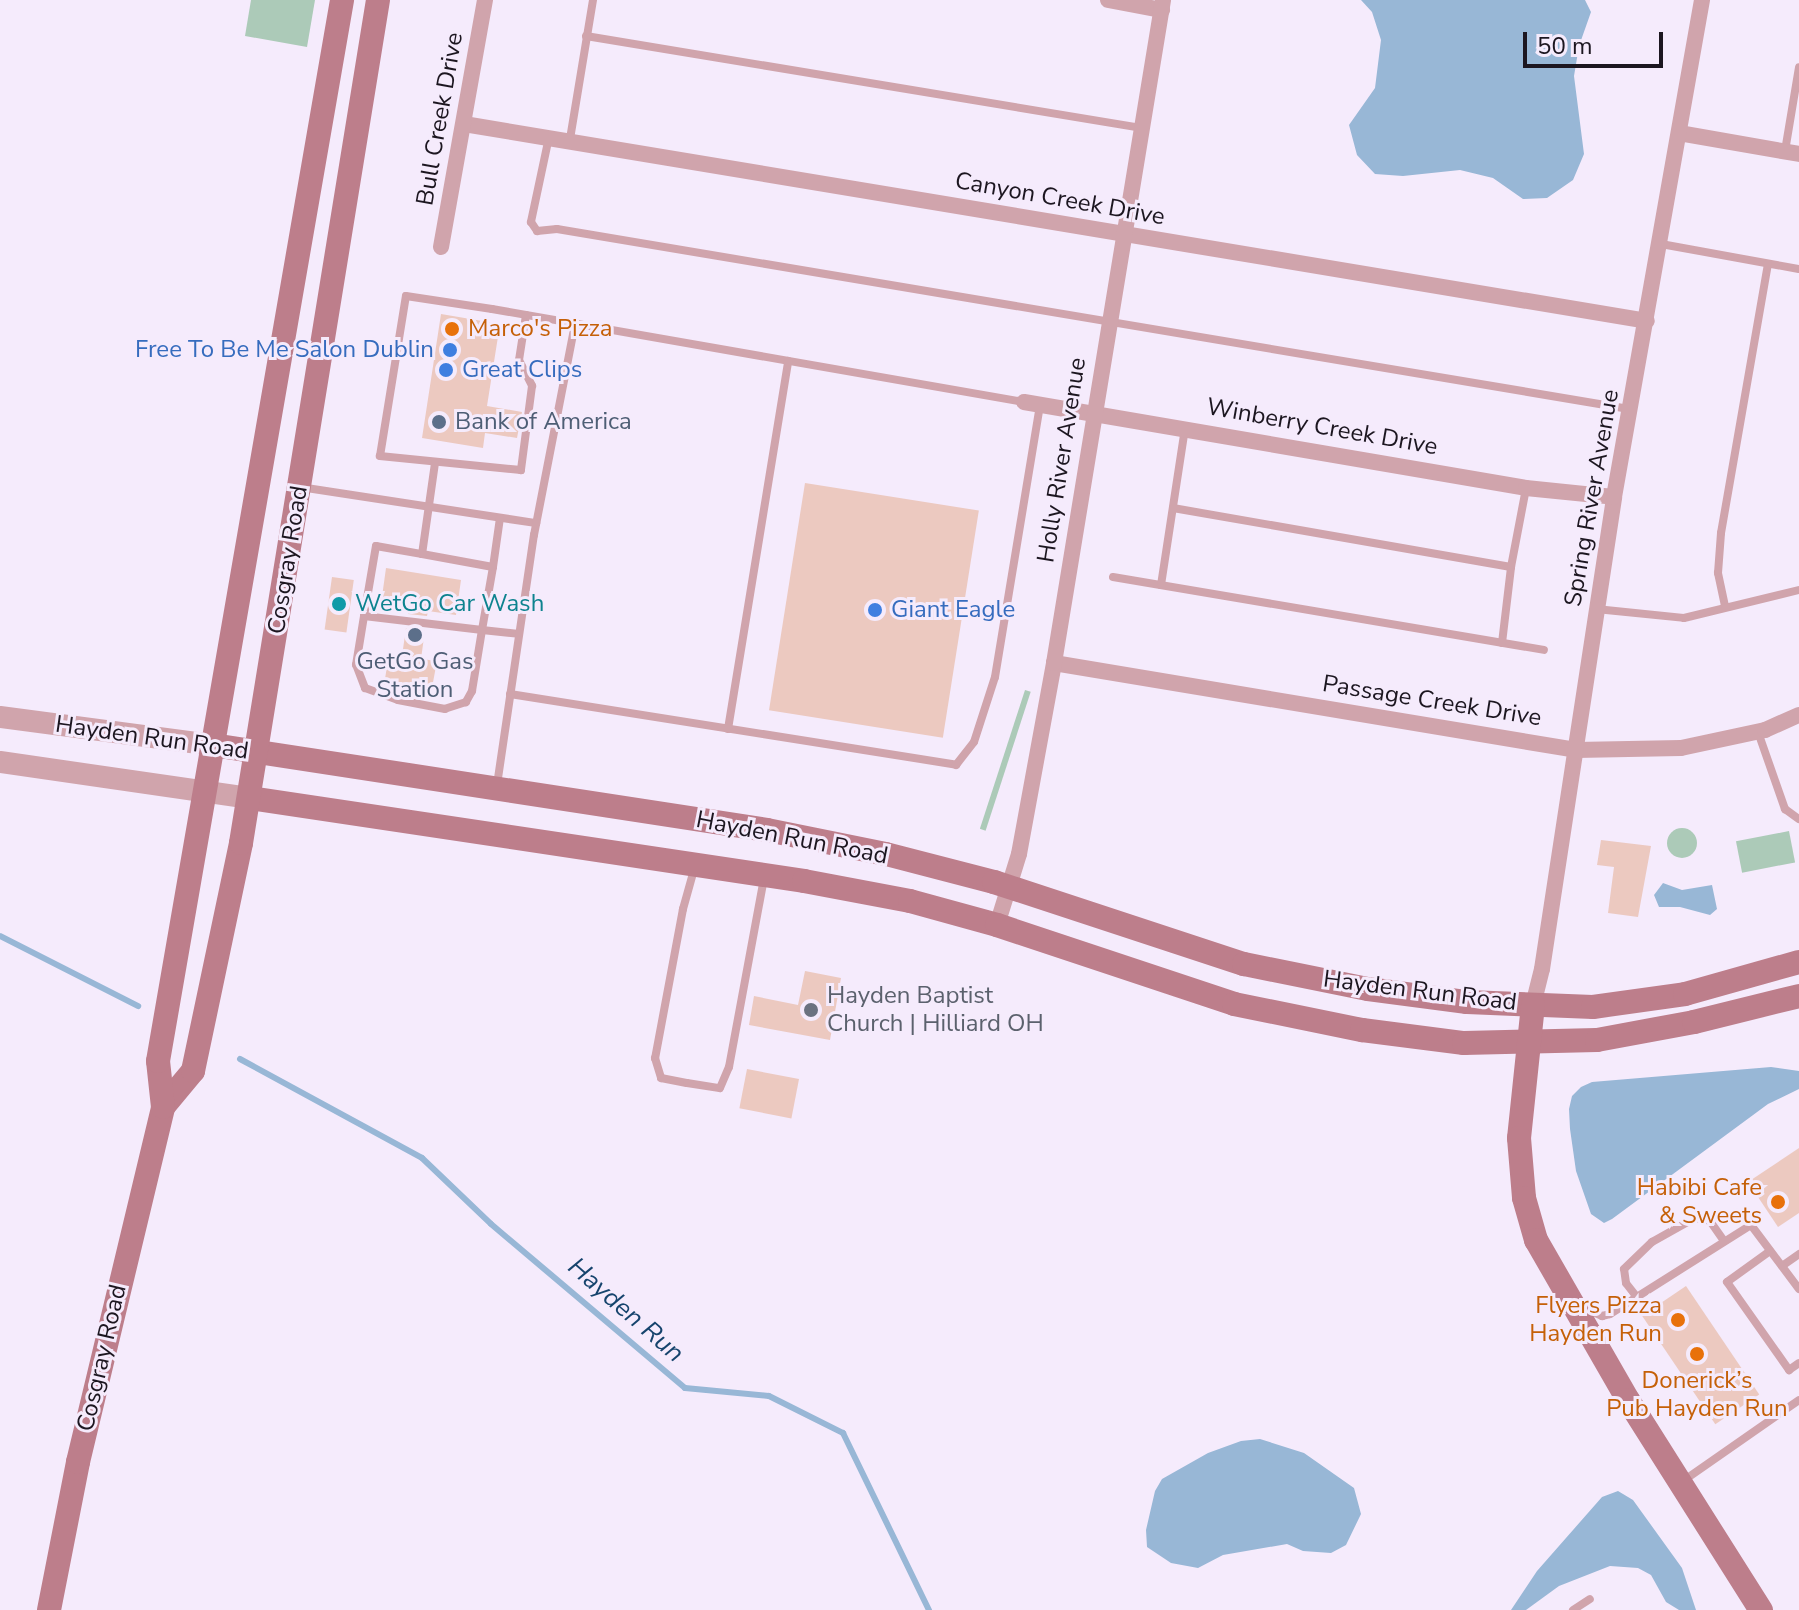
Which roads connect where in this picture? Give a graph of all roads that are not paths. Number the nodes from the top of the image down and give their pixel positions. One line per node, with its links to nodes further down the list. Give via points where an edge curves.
1 (342, 0): 57 (main road, Cosgray Road)
2 (378, 0): 31 (main road, Cosgray Road)
3 (485, 0): 10 (street, Bull Creek Drive)
4 (593, 0): 8 (lane)
5 (1108, 0): 7 (street)
6 (1702, 0): 12 (street, Spring River Avenue)
7 (1162, 5): 11 (street, Holly River Avenue)
8 (586, 36): 11 (lane); 14 (lane)
9 (1799, 67): 15 (lane)
10 (464, 124): 13 (street, Canyon Creek Drive); 18 (street, Bull Creek Drive)
11 (1142, 128): 16 (street, Holly River Avenue)
12 (1679, 133): 15 (street); 17 (street, Spring River Avenue)
13 (549, 136): 14 (street, Canyon Creek Drive); 22 (lane, via 531,222 537,231 557,229)
14 (570, 139): 16 (street, Canyon Creek Drive)
15 (1792, 153)
16 (1122, 234): 22 (street, Holly River Avenue); 23 (street, Canyon Creek Drive)
17 (1661, 244): 19 (lane); 23 (street, Spring River Avenue)
18 (441, 247)
19 (1768, 264): 20 (lane); 44 (lane, via 1721,533 1718,573)
20 (1799, 269)
21 (526, 315): 24 (lane); 30 (lane, via 519,360 532,386 521,470); 30 (lane, via 406,296 380,456)
22 (1109, 320): 27 (lane); 28 (street, Holly River Avenue)
23 (1647, 321): 27 (street, Spring River Avenue)
24 (575, 324): 25 (lane); 37 (lane)
25 (788, 361): 26 (lane); 55 (lane)
26 (1032, 403): 28 (street, Winberry Creek Drive); 55 (lane, via 995,677 974,742 956,765)
27 (1631, 409): 33 (street, Spring River Avenue)
28 (1094, 412): 29 (street, Winberry Creek Drive); 51 (street, Holly River Avenue)
29 (1185, 428): 32 (street, Winberry Creek Drive); 35 (lane)
30 (435, 463): 34 (lane)
31 (299, 486): 34 (lane); 59 (main road, Cosgray Road)
32 (1526, 488): 33 (street, Winberry Creek Drive); 40 (lane)
33 (1614, 497): 45 (street, Spring River Avenue)
34 (429, 508): 36 (lane); 38 (lane)
35 (1173, 508): 40 (lane); 42 (lane)
36 (500, 518): 37 (lane); 39 (lane)
37 (536, 523): 48 (lane)
38 (422, 554): 39 (lane); 46 (lane, via 376,546)
39 (493, 567): 47 (lane)
40 (1511, 567): 49 (lane)
41 (1113, 577): 42 (lane)
42 (1161, 585): 49 (lane)
43 (1799, 590): 44 (lane)
44 (1725, 606): 45 (lane, via 1684,618)
45 (1596, 609): 58 (street, Spring River Avenue)
46 (364, 616): 47 (lane); 47 (lane, via 356,665 365,688 445,709 466,702 472,691)
47 (482, 630): 48 (lane)
48 (519, 634): 52 (lane)
49 (1502, 643): 50 (lane)
50 (1544, 650)
51 (1054, 663): 58 (street, Passage Creek Drive); 67 (street, Holly River Avenue, via 1019,854)
52 (510, 694): 55 (lane); 62 (lane)
53 (1799, 715): 56 (street, Passage Creek Drive)
54 (0, 717): 57 (street, Hayden Run Road)
55 (728, 729)
56 (1757, 731): 58 (street, Passage Creek Drive, via 1681,748); 64 (lane, via 1785,809)
57 (213, 745): 59 (main road, Hayden Run Road); 61 (main road, Cosgray Road)
58 (1576, 750): 71 (street, Spring River Avenue)
59 (257, 754): 62 (main road, Hayden Run Road); 63 (main road, Cosgray Road)
60 (0, 762): 61 (street, Hayden Run Road)
61 (206, 789): 63 (street, Hayden Run Road); 73 (main road, Cosgray Road, via 158,1061)
62 (496, 790): 67 (main road, Hayden Run Road, via 767,830 886,854)
63 (250, 798): 65 (main road, Hayden Run Road); 73 (main road, Cosgray Road, via 193,1071)
64 (1799, 819)
65 (695, 865): 66 (main road, Hayden Run Road); 66 (lane, via 655,1058 661,1078 720,1088 729,1067)
66 (764, 875): 68 (main road, Hayden Run Road, via 910,901)
67 (1008, 887): 68 (street, Holly River Avenue); 71 (main road, Hayden Run Road, via 1244,964 1381,991)
68 (997, 925): 72 (main road, Hayden Run Road, via 1234,1004 1362,1030 1464,1043)
69 (1799, 962): 71 (main road, via 1685,994 1593,1007)
70 (1799, 996): 72 (main road, via 1597,1040)
71 (1533, 1005): 72 (main road, Hayden Run Road)
72 (1527, 1044): 80 (main road, Hayden Run Road, via 1519,1138 1524,1198 1536,1240)
73 (163, 1107): 85 (main road, Cosgray Road, via 78,1462)
74 (1724, 1241): 75 (lane, via 1751,1225); 79 (lane); 79 (lane, via 1710,1221 1695,1218 1652,1242 1624,1269)
75 (1770, 1251): 77 (lane); 81 (lane, via 1727,1282 1789,1370)
76 (1799, 1254): 77 (lane)
77 (1782, 1266): 78 (lane)
78 (1799, 1289)
79 (1636, 1296): 80 (lane, via 1602,1316)
80 (1572, 1302): 83 (main road, Hayden Run Road, via 1628,1400)
81 (1799, 1363)
82 (1799, 1400): 83 (lane)
83 (1683, 1481): 87 (main road, Hayden Run Road)
84 (1590, 1599): 86 (lane)
85 (49, 1610)
86 (1573, 1610)
87 (1761, 1610)

